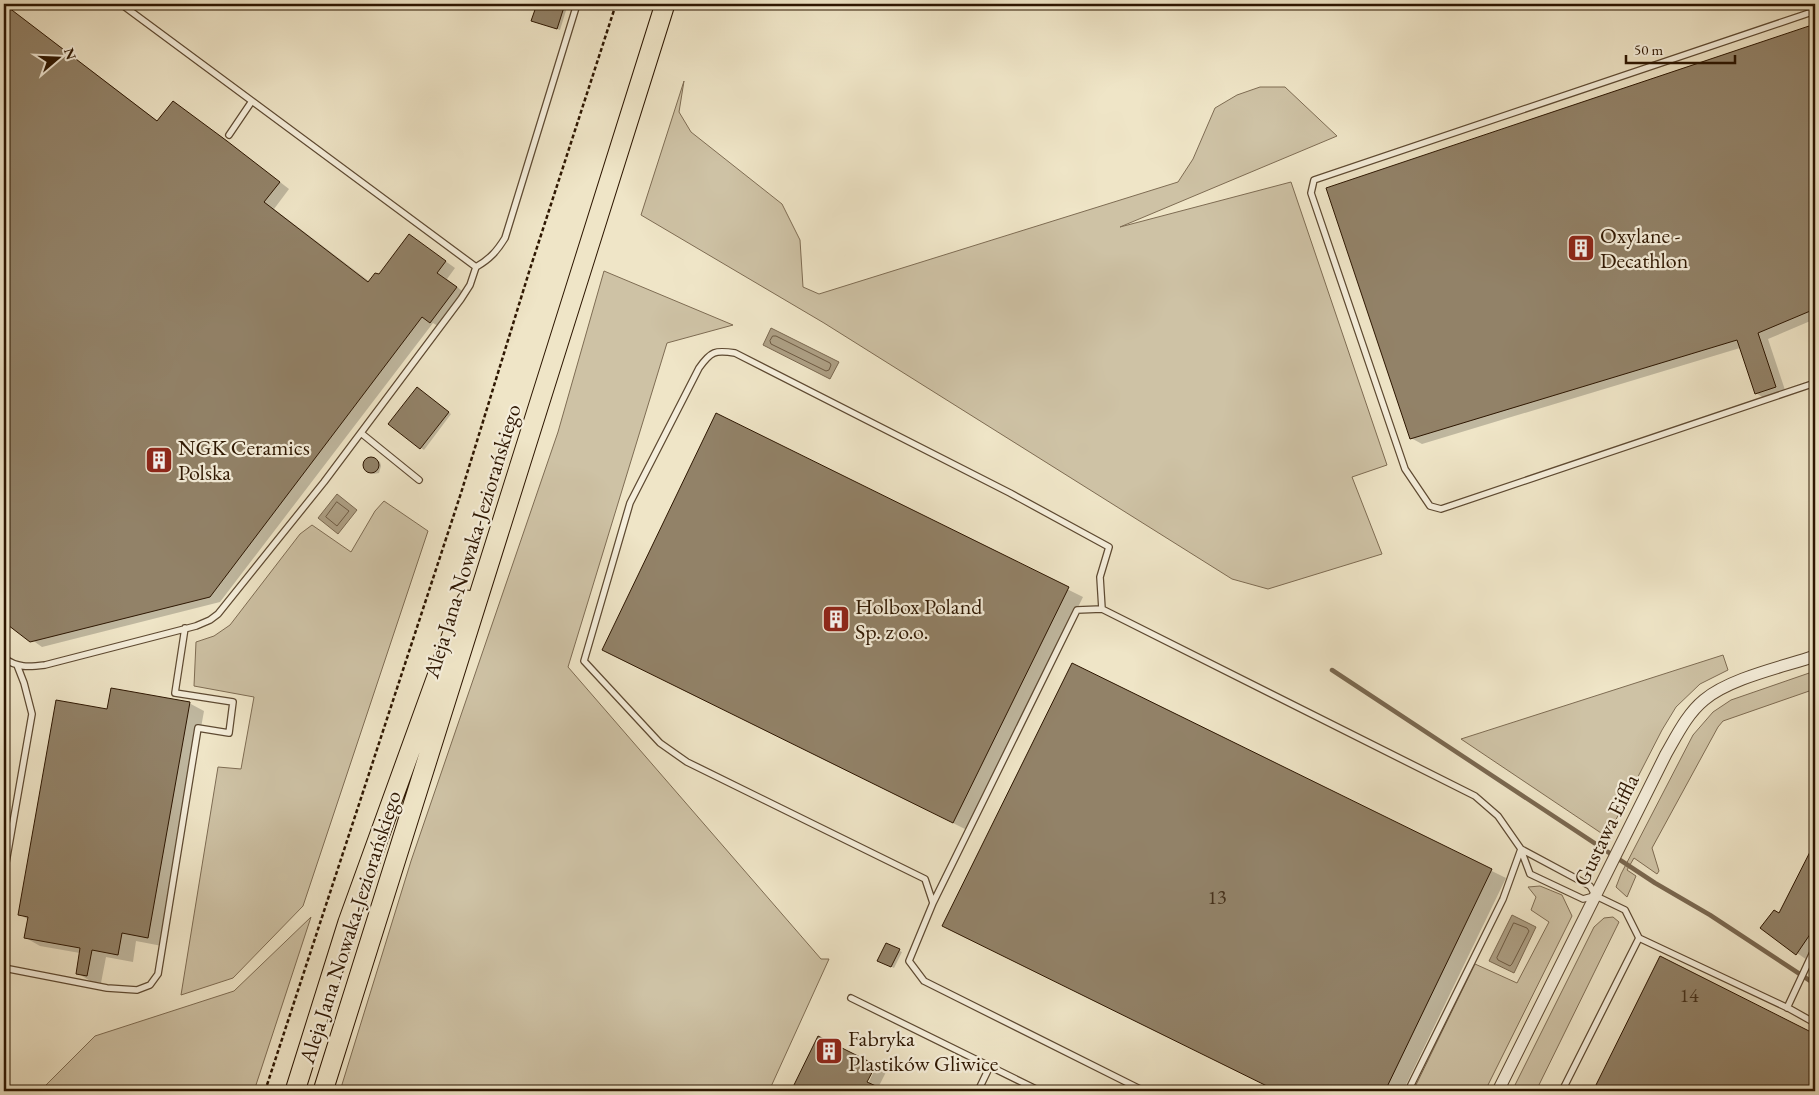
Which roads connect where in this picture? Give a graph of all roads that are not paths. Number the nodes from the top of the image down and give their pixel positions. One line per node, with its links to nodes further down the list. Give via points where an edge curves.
1 (121, 4): 5 (lane)
2 (577, 4): 7 (lane, via 505,238 489,260)
3 (666, 4): 11 (main road, Aleja Jana Nowaka-Jeziorańskiego)
4 (1815, 11): 8 (lane, via 1314,180 1311,193 1405,469 1430,506 1441,509)
5 (252, 101): 6 (lane); 7 (lane)
6 (229, 135)
7 (476, 266): 9 (lane, via 461,299)
8 (1815, 383)
9 (361, 433): 10 (lane); 13 (lane, via 218,614)
10 (419, 480)
11 (504, 517): 28 (main road, via 452,634 348,922); 29 (main road, Aleja Jana Nowaka-Jeziorańskiego)
12 (1102, 609): 17 (lane, via 1474,796 1498,816); 20 (lane, via 1077,610); 20 (lane, via 1100,577 1109,547 735,353 719,350 708,356 699,368 630,503 584,661 660,743 687,762 925,879)
13 (185, 628): 16 (lane, via 45,665); 23 (lane, via 174,692 233,702 229,733 198,728 158,974 150,985 137,990 107,988)
14 (1815, 656): 19 (street, Gustawa Eiffla, via 1725,687 1703,700 1691,713 1670,746)
15 (4, 658): 16 (lane)
16 (17, 666): 18 (lane, via 32,714)
17 (1521, 849): 19 (lane, via 1590,886); 19 (lane, via 1530,874 1583,899); 33 (lane, via 1503,899)
18 (4, 874)
19 (1596, 896): 21 (lane, via 1625,910); 34 (street, Gustawa Eiffla)
20 (933, 903): 32 (lane, via 909,961 924,981)
21 (1640, 938): 25 (lane); 35 (lane)
22 (1815, 948): 25 (lane)
23 (4, 968)
24 (851, 998): 27 (lane)
25 (1787, 1008): 26 (lane)
26 (1815, 1023)
27 (990, 1066): 30 (lane); 31 (lane)
28 (295, 1091)
29 (323, 1091)
30 (978, 1091)
31 (1040, 1091)
32 (1144, 1091)
33 (1408, 1091)
34 (1498, 1091)
35 (1562, 1091)

